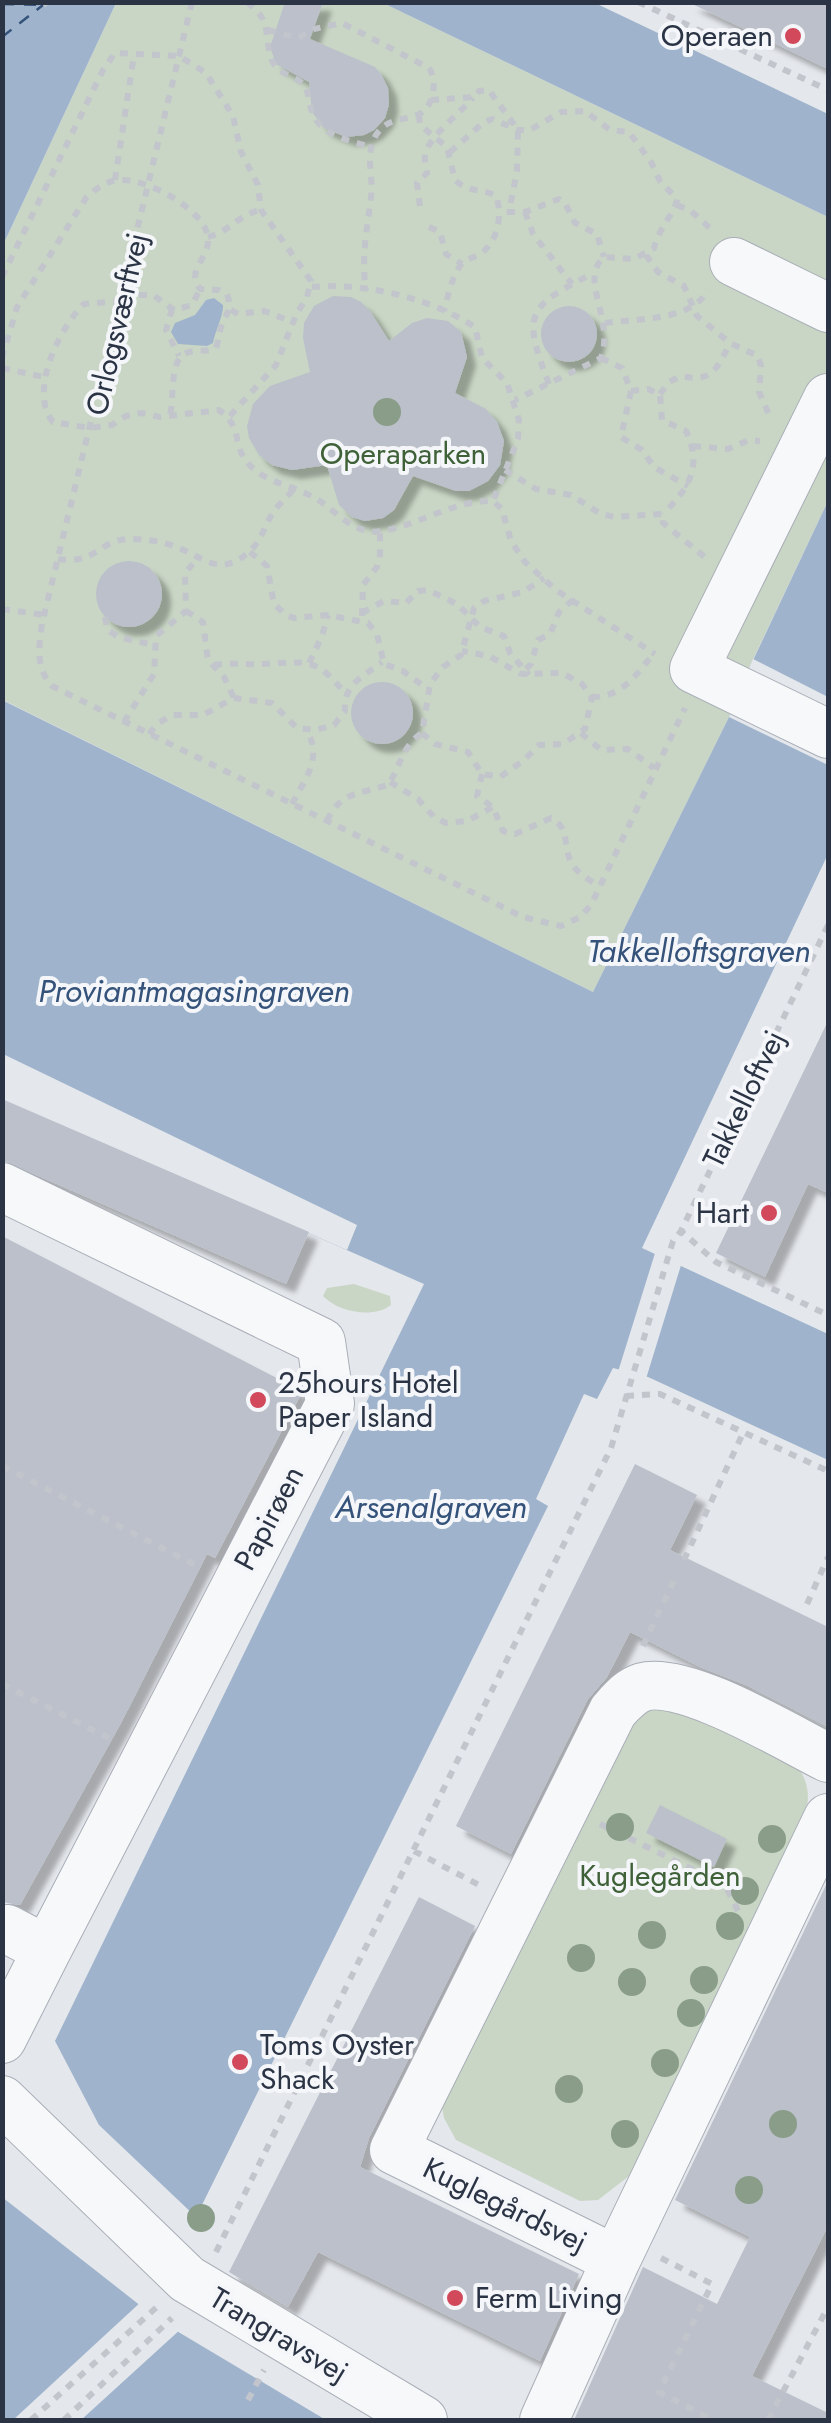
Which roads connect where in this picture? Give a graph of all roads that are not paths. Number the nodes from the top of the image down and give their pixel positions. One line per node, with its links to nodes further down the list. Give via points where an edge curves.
1 (720, 261): 2 (street)
2 (828, 308)
3 (828, 398): 4 (street, via 791,443 737,581 674,661)
4 (828, 734)
5 (2, 1186): 8 (street, Papirøen, via 321,1342 330,1404 146,1757 27,1939)
6 (828, 1758): 10 (street, Kuglegårdsvej, via 670,1685 628,1694 394,2150)
7 (828, 1818): 10 (street)
8 (2, 2039)
9 (2, 2100): 11 (street, Trangravsvej, via 190,2283)
10 (621, 2250): 12 (street)
11 (424, 2420)
12 (544, 2420)

